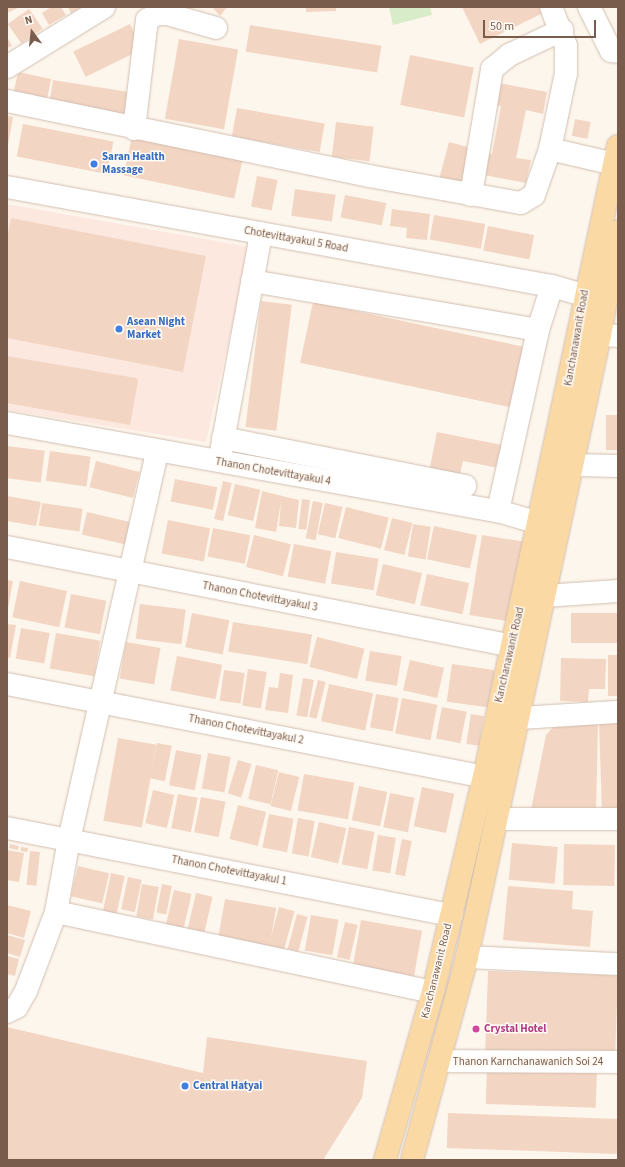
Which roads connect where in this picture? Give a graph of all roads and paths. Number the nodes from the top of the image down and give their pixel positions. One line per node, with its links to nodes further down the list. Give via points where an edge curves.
1 (104, 7): 7 (street)
2 (551, 7): 5 (street)
3 (589, 7): 6 (street, via 611,51)
4 (216, 28): 9 (street, via 167,14 157,14 147,20)
5 (562, 30): 10 (street, via 567,51 566,72); 13 (street, via 509,55 492,69)
6 (618, 52)
7 (7, 67)
8 (7, 101): 9 (street)
9 (134, 129): 13 (street)
10 (550, 149): 11 (street); 13 (street, via 530,199 516,203)
11 (616, 155): 18 (main road, Kanchanawanit Road)
12 (7, 187): 15 (street, Chotevittayakul 5 Road)
13 (471, 195)
14 (618, 232): 20 (main road, Kanchanawanit Road)
15 (261, 234): 16 (street); 17 (street, Chotevittayakul 5 Road)
16 (252, 281): 19 (street); 22 (street)
17 (552, 286): 18 (street, Chotevittayakul 5 Road); 19 (street)
18 (584, 295): 29 (main road, Kanchanawanit Road, via 567,396)
19 (538, 330): 28 (street)
20 (609, 336): 25 (main road, Kanchanawanit Road)
21 (7, 423): 23 (street, Thanon Chotevittayakul 4)
22 (223, 438): 24 (street); 27 (street)
23 (157, 453): 24 (street, Thanon Chotevittayakul 4); 31 (street)
24 (219, 463): 28 (street, Thanon Chotevittayakul 4)
25 (572, 465): 26 (street); 33 (main road, Kanchanawanit Road)
26 (618, 466)
27 (465, 486)
28 (498, 511): 29 (street, Thanon Chotevittayakul 4)
29 (539, 523): 34 (main road, Kanchanawanit Road)
30 (7, 547): 31 (street, Thanon Chotevittayakul 3)
31 (129, 571): 34 (street, Thanon Chotevittayakul 3); 36 (street)
32 (618, 591): 33 (street)
33 (545, 596): 34 (main road, Kanchanawanit Road)
34 (524, 647): 38 (main road, Kanchanawanit Road); 39 (main road, Kanchanawanit Road)
35 (7, 684): 36 (street, Thanon Chotevittayakul 2)
36 (102, 701): 39 (street, Thanon Chotevittayakul 2); 43 (street)
37 (618, 712): 38 (street)
38 (519, 718): 39 (main road, Kanchanawanit Road)
39 (494, 779): 40 (main road, Kanchanawanit Road); 45 (main road, Kanchanawanit Road)
40 (497, 819): 41 (street); 46 (main road, Kanchanawanit Road)
41 (618, 819)
42 (7, 828): 43 (street, Thanon Chotevittayakul 1)
43 (69, 840): 44 (street); 45 (street, Thanon Chotevittayakul 1)
44 (56, 912): 48 (street); 49 (street, via 26,991 17,1007)
45 (452, 915): 48 (main road, Kanchanawanit Road)
46 (467, 957): 47 (street); 50 (main road, Kanchanawanit Road)
47 (618, 964)
48 (433, 992): 52 (main road, Kanchanawanit Road)
49 (7, 1012)
50 (439, 1061): 51 (street, Thanon Karnchanawanich Soi 24); 53 (main road, Kanchanawanit Road)
51 (618, 1062)
52 (385, 1160)
53 (412, 1160)

